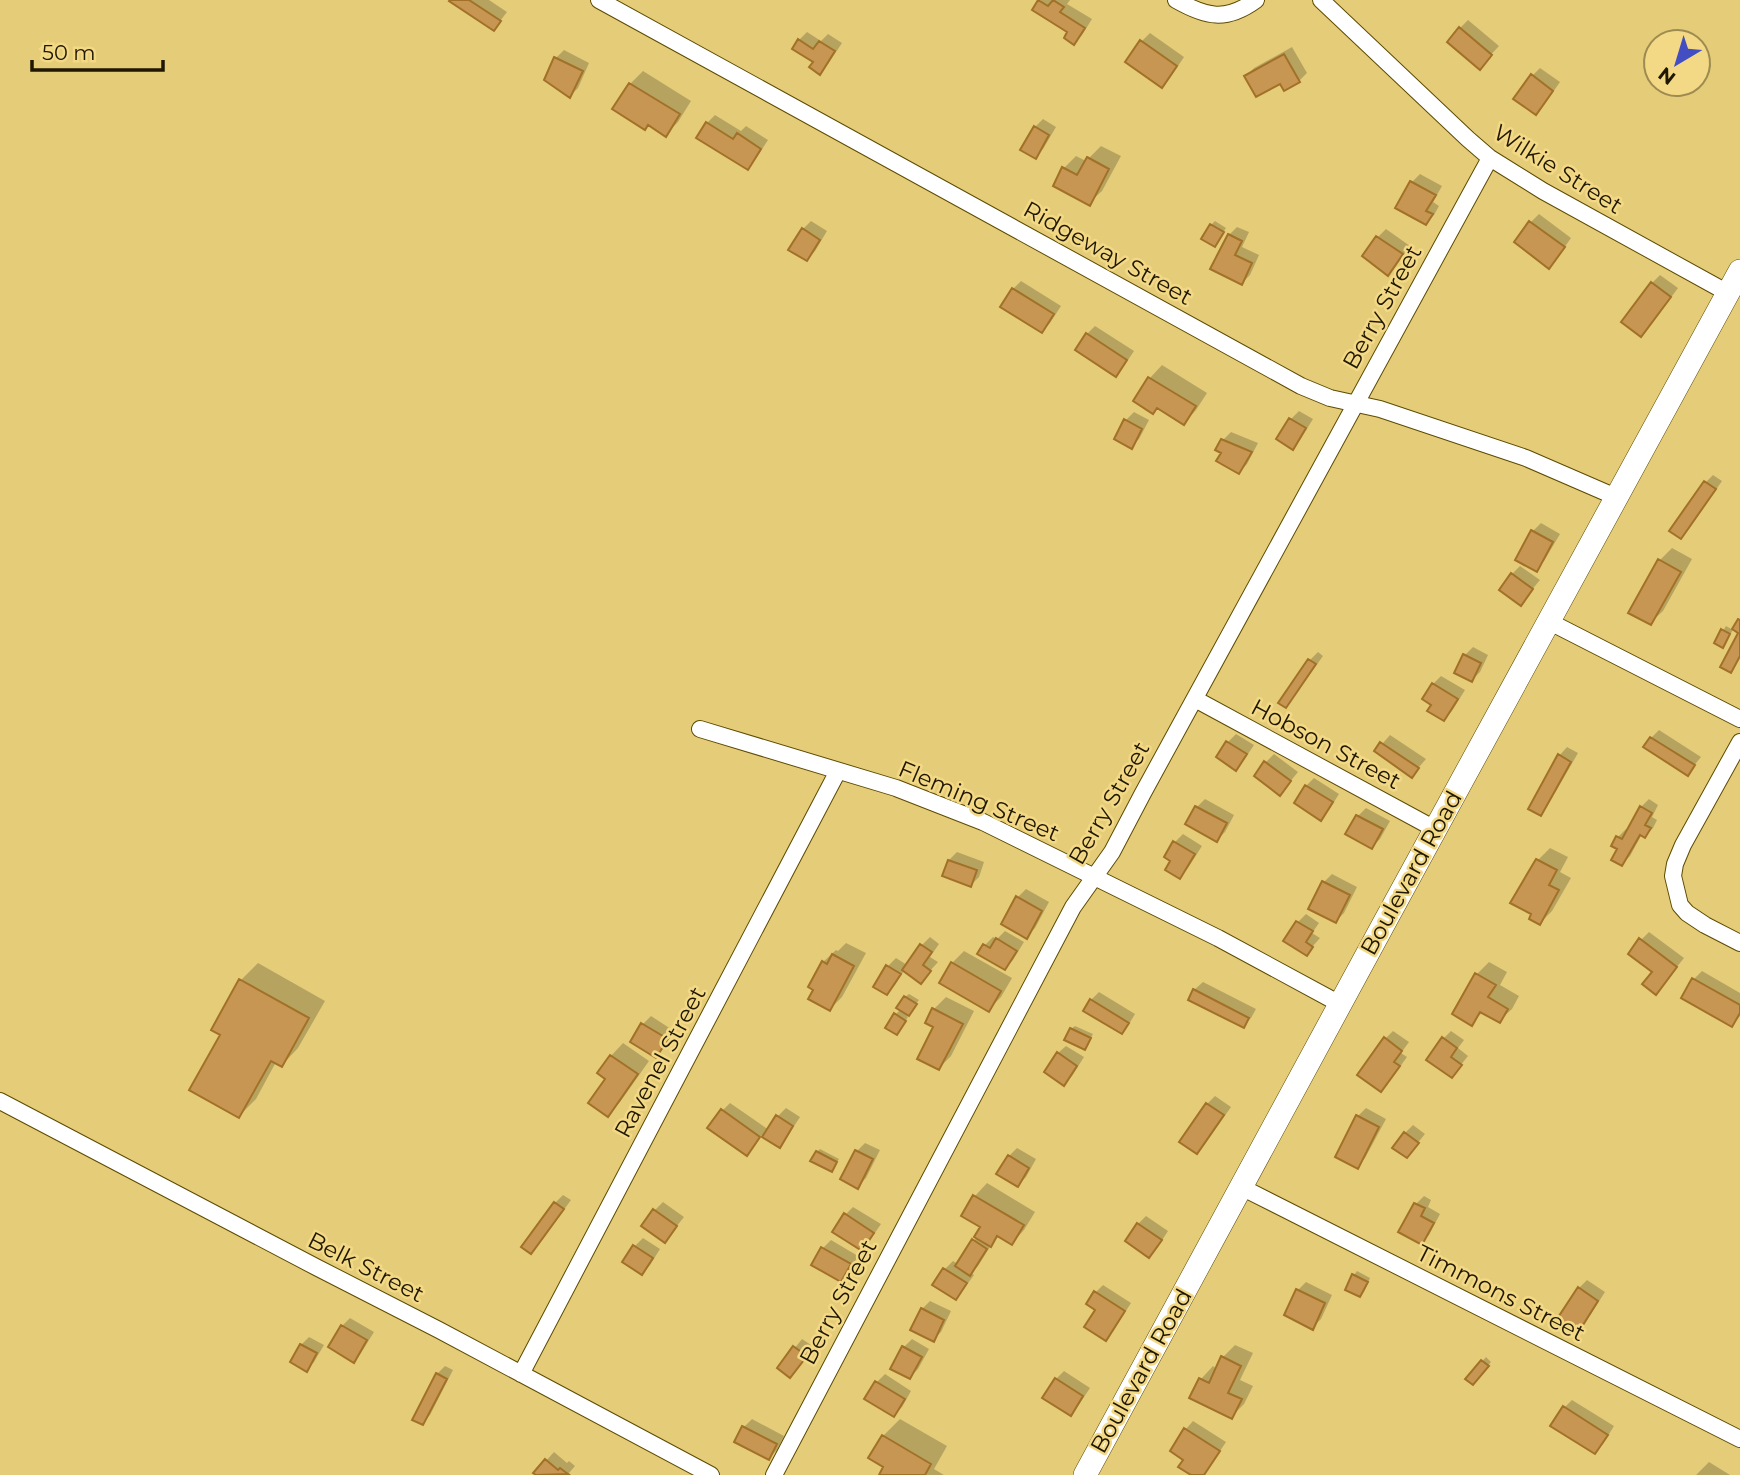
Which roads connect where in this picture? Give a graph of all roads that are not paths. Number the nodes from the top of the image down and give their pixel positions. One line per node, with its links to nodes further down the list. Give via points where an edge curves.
1 (598, 0): 8 (street, Ridgeway Street, via 1260,363 1330,398)
2 (1176, 0): 3 (street, via 1212,16 1241,10)
3 (1256, 0)
4 (1321, 0): 5 (street, Wilkie Street)
5 (1490, 158): 7 (street, Wilkie Street); 8 (street, Berry Street)
6 (1740, 271): 7 (street, Boulevard Road)
7 (1728, 293): 9 (street, Boulevard Road)
8 (1355, 404): 9 (street, Ridgeway Street, via 1526,458); 11 (street, Berry Street)
9 (1616, 497): 10 (street, Boulevard Road)
10 (1548, 621): 12 (street); 16 (street, Boulevard Road)
11 (1195, 699): 16 (street, Hobson Street); 17 (street, Berry Street)
12 (1740, 719)
13 (700, 729): 15 (street, Fleming Street)
14 (1740, 742): 18 (street, via 1683,845 1673,876 1680,905 1687,913)
15 (838, 771): 17 (street, Fleming Street, via 983,822); 22 (street, Ravenel Street)
16 (1435, 829): 19 (street, Boulevard Road)
17 (1094, 877): 19 (street, Fleming Street); 25 (street, Berry Street, via 1066,919)
18 (1740, 943)
19 (1339, 1004): 21 (street, Boulevard Road)
20 (0, 1101): 22 (street, Belk Street)
21 (1241, 1187): 23 (street, Timmons Street); 26 (street, Boulevard Road)
22 (521, 1374): 24 (street, Belk Street)
23 (1740, 1439)
24 (711, 1475)
25 (774, 1475)
26 (1085, 1475)

